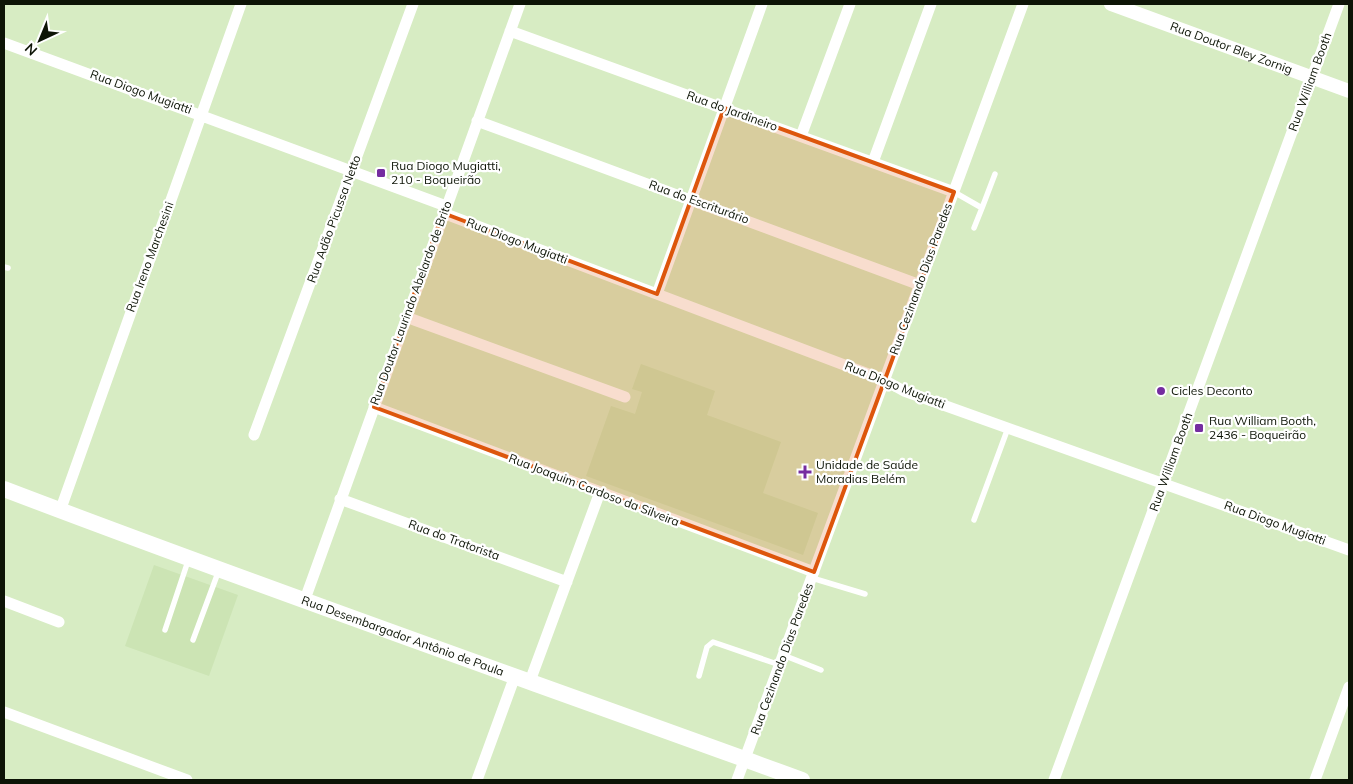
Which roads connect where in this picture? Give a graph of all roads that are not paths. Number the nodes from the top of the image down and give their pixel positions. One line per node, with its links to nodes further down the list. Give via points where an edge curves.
1 (241, 4): 15 (street, Rua Ireno Marchesini)
2 (413, 4): 19 (street, Rua Adão Picussa Netto)
3 (520, 4): 10 (street, Rua Doutor Laurindo Abelardo de Brito)
4 (762, 4): 14 (street)
5 (850, 4): 17 (street)
6 (931, 4): 18 (street)
7 (1023, 4): 21 (street, Rua Cezinando Dias Paredes)
8 (1112, 4): 12 (street, Rua Doutor Bley Zornig)
9 (1339, 4): 12 (street, Rua William Booth)
10 (510, 31): 14 (street, Rua do Jardineiro); 16 (street, Rua Doutor Laurindo Abelardo de Brito)
11 (4, 43): 15 (street, Rua Diogo Mugiatti)
12 (1312, 77): 13 (street, Rua Doutor Bley Zornig); 34 (street, Rua William Booth)
13 (1349, 91)
14 (724, 108): 17 (street, Rua do Jardineiro); 22 (street)
15 (201, 114): 19 (street, Rua Diogo Mugiatti); 38 (street, Rua Ireno Marchesini)
16 (477, 121): 22 (street, Rua do Escriturário); 24 (street, Rua Doutor Laurindo Abelardo de Brito)
17 (801, 136): 18 (street, Rua do Jardineiro)
18 (873, 162): 21 (street, Rua do Jardineiro)
19 (352, 171): 24 (street, Rua Diogo Mugiatti); 33 (street, Rua Adão Picussa Netto)
20 (995, 174): 23 (lane)
21 (954, 192): 23 (lane); 26 (street, Rua Cezinando Dias Paredes)
22 (691, 199): 26 (street, Rua do Escriturário); 27 (street)
23 (982, 208): 25 (lane)
24 (445, 209): 27 (street, Rua Diogo Mugiatti); 28 (street, Rua Doutor Laurindo Abelardo de Brito)
25 (974, 228)
26 (920, 285): 29 (street, Rua Cezinando Dias Paredes)
27 (657, 294): 29 (street, Rua Diogo Mugiatti)
28 (406, 317): 30 (street); 31 (street, Rua Doutor Laurindo Abelardo de Brito)
29 (884, 380): 32 (street, Rua Diogo Mugiatti, via 904,391); 43 (street, Rua Cezinando Dias Paredes)
30 (625, 397)
31 (374, 408): 36 (street, Rua Joaquim Cardoso da Silveira); 37 (street, Rua Doutor Laurindo Abelardo de Brito)
32 (1008, 428): 34 (street, Rua Diogo Mugiatti); 39 (lane)
33 (254, 435)
34 (1163, 483): 40 (street, Rua Diogo Mugiatti); 62 (street, Rua William Booth)
35 (4, 489): 38 (main road, Rua Desembargador Antônio de Paula)
36 (600, 492): 43 (street, Rua Joaquim Cardoso da Silveira); 44 (street)
37 (340, 499): 44 (street, Rua do Tratorista); 47 (street, Rua Doutor Laurindo Abelardo de Brito)
38 (60, 511): 41 (main road, Rua Desembargador Antônio de Paula)
39 (974, 520)
40 (1349, 550)
41 (189, 559): 42 (main road, Rua Desembargador Antônio de Paula); 49 (lane)
42 (219, 570): 47 (main road, Rua Desembargador Antônio de Paula); 50 (lane)
43 (813, 575): 45 (lane); 51 (street, Rua Cezinando Dias Paredes)
44 (567, 582): 54 (street)
45 (865, 594)
46 (4, 601): 48 (street)
47 (304, 602): 54 (main road, Rua Desembargador Antônio de Paula)
48 (59, 622)
49 (165, 630)
50 (194, 640)
51 (782, 660): 52 (lane); 53 (lane, via 714,642 708,647); 57 (street, Rua Cezinando Dias Paredes)
52 (820, 670)
53 (699, 676)
54 (523, 678): 57 (main road, Rua Desembargador Antônio de Paula); 59 (street)
55 (1349, 687): 63 (street)
56 (4, 712): 58 (street)
57 (745, 760): 60 (street, Rua Cezinando Dias Paredes); 61 (main road, Rua Desembargador Antônio de Paula)
58 (187, 780)
59 (477, 780)
60 (737, 780)
61 (802, 780)
62 (1054, 780)
63 (1315, 780)

